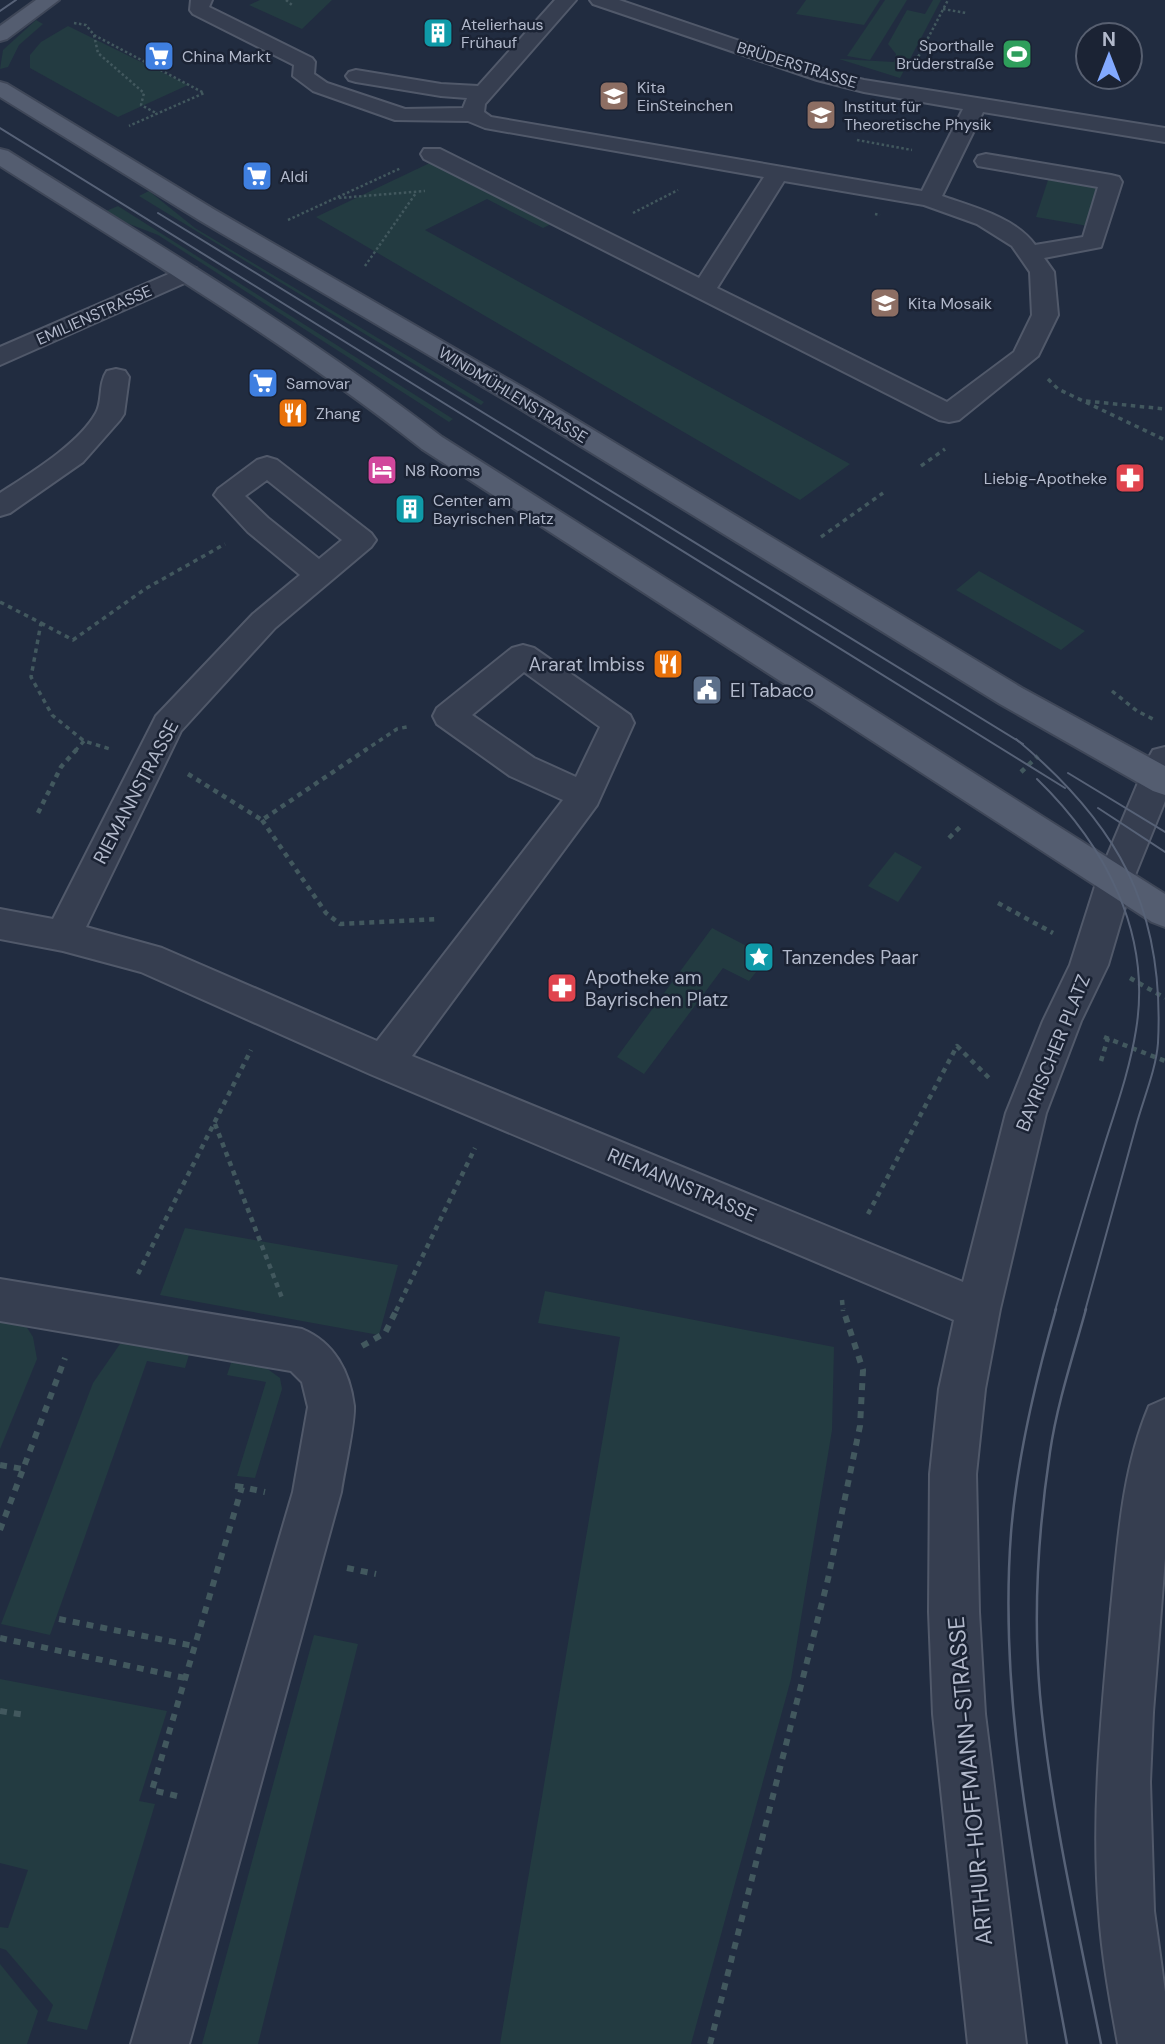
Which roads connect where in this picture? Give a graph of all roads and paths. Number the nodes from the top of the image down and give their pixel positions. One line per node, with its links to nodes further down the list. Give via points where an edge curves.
1 (49, 0): 11 (main road)
2 (202, 0): 22 (street, via 200,10 304,62 303,76 320,87 402,115)
3 (286, 0): 7 (path)
4 (566, 0): 16 (street)
5 (600, 0): 17 (street, BRÜDERSTRASSE, via 824,76)
6 (948, 0): 8 (path)
7 (292, 5)
8 (943, 9): 9 (path); 17 (path)
9 (966, 13)
10 (86, 25): 12 (path)
11 (0, 35)
12 (94, 35): 21 (path, via 98,53 144,93 141,105); 21 (path, via 204,93)
13 (356, 76): 16 (street)
14 (0, 88): 59 (main road, WINDMÜHLENSTRASSE)
15 (1021, 90): 18 (street, via 994,87)
16 (483, 92): 22 (street, via 474,103)
17 (900, 92): 18 (street, BRÜDERSTRASSE)
18 (924, 94): 19 (street, BRÜDERSTRASSE)
19 (976, 104): 23 (street, BRÜDERSTRASSE); 30 (street)
20 (1098, 104): 23 (street, via 1116,116)
21 (157, 114): 24 (path)
22 (479, 118): 27 (street); 29 (street)
23 (1120, 127): 25 (street, BRÜDERSTRASSE)
24 (121, 129)
25 (1165, 135)
26 (853, 146): 30 (path, via 857,139)
27 (432, 154): 33 (street); 35 (path)
28 (0, 156): 43 (main road)
29 (683, 156): 32 (street); 40 (path, via 695,181)
30 (951, 156): 36 (street)
31 (986, 161): 41 (street, via 1111,181 1093,242)
32 (778, 173): 36 (street); 44 (street)
33 (495, 186): 34 (path); 40 (street)
34 (417, 192): 35 (path); 42 (path)
35 (336, 198): 39 (path)
36 (929, 200): 41 (street, via 994,209)
37 (875, 214): 38 (path, bridge)
38 (880, 215)
39 (282, 223)
40 (592, 235): 44 (street)
41 (1028, 253): 45 (street, via 1042,272 1045,315)
42 (365, 267)
43 (187, 273): 46 (street, EMILIENSTRASSE); 67 (main road, via 373,395 432,443)
44 (703, 290): 45 (street, via 949,414)
45 (1025, 356): 48 (path, via 1058,389)
46 (0, 357)
47 (116, 377): 52 (street, via 110,414 73,456)
48 (1080, 400): 49 (path); 50 (path)
49 (1165, 410)
50 (1165, 440)
51 (883, 493): 54 (path)
52 (0, 507)
53 (258, 525): 55 (street, RIEMANNSTRASSE); 55 (street, RIEMANNSTRASSE, via 228,495 267,466 361,540); 57 (path, via 145,589 73,640)
54 (813, 542)
55 (319, 575): 64 (street, RIEMANNSTRASSE, via 264,621 168,724)
56 (0, 602): 57 (path)
57 (41, 623): 63 (path, via 31,677 52,715)
58 (1112, 691): 61 (path)
59 (1025, 705): 62 (main road, BAYRISCHER PLATZ)
60 (449, 716): 66 (street, via 522,767); 66 (street, via 523,656 618,723); 69 (path, via 397,729)
61 (1165, 725)
62 (1068, 729): 65 (main road, BAYRISCHER PLATZ); 67 (path)
63 (85, 741): 64 (path); 68 (path, via 61,767)
64 (147, 762): 69 (path, via 185,772); 75 (street, RIEMANNSTRASSE)
65 (1162, 773): 71 (street, BAYRISCHER PLATZ)
66 (585, 796): 74 (street)
67 (989, 800): 70 (path); 71 (main road)
68 (38, 813)
69 (262, 820): 74 (path, via 326,913 341,924 435,917)
70 (949, 838)
71 (1115, 880): 72 (main road); 88 (street, BAYRISCHER PLATZ, via 1088,965 1026,1113)
72 (1165, 912)
73 (0, 924): 75 (street, RIEMANNSTRASSE)
74 (481, 934): 82 (street)
75 (63, 936): 76 (street, RIEMANNSTRASSE, via 149,960)
76 (269, 1012): 82 (street, RIEMANNSTRASSE); 84 (path)
77 (1097, 1034): 78 (path)
78 (1108, 1038): 80 (path); 81 (path)
79 (957, 1046): 85 (path)
80 (1101, 1061)
81 (1165, 1061)
82 (384, 1062): 83 (street, RIEMANNSTRASSE)
83 (493, 1106): 88 (street, RIEMANNSTRASSE); 90 (path, via 385,1333)
84 (215, 1124): 89 (path, via 159,1226); 90 (path)
85 (868, 1213)
86 (0, 1300): 89 (street)
87 (841, 1304): 106 (path, via 863,1370 860,1426 828,1579)
88 (978, 1309): 107 (street, ARTHUR-HOFFMANN-STRASSE, via 962,1389 953,1474 954,1612 970,1826)
89 (100, 1316): 90 (street); 93 (path)
90 (312, 1360): 94 (street, via 331,1407)
91 (1165, 1422): 108 (street, via 1145,1510 1124,1782 1126,1911)
92 (0, 1465): 93 (path)
93 (23, 1469): 95 (path)
94 (314, 1503): 100 (path, via 238,1487); 104 (street)
95 (0, 1530)
96 (355, 1569): 97 (path)
97 (376, 1574)
98 (59, 1619): 100 (path)
99 (0, 1639): 101 (path)
100 (194, 1646): 101 (path)
101 (185, 1678): 104 (path, via 152,1790)
102 (0, 1711): 103 (path)
103 (25, 1715)
104 (227, 1808): 105 (street)
105 (160, 2044)
106 (710, 2044)
107 (997, 2044)
108 (1147, 2044)

